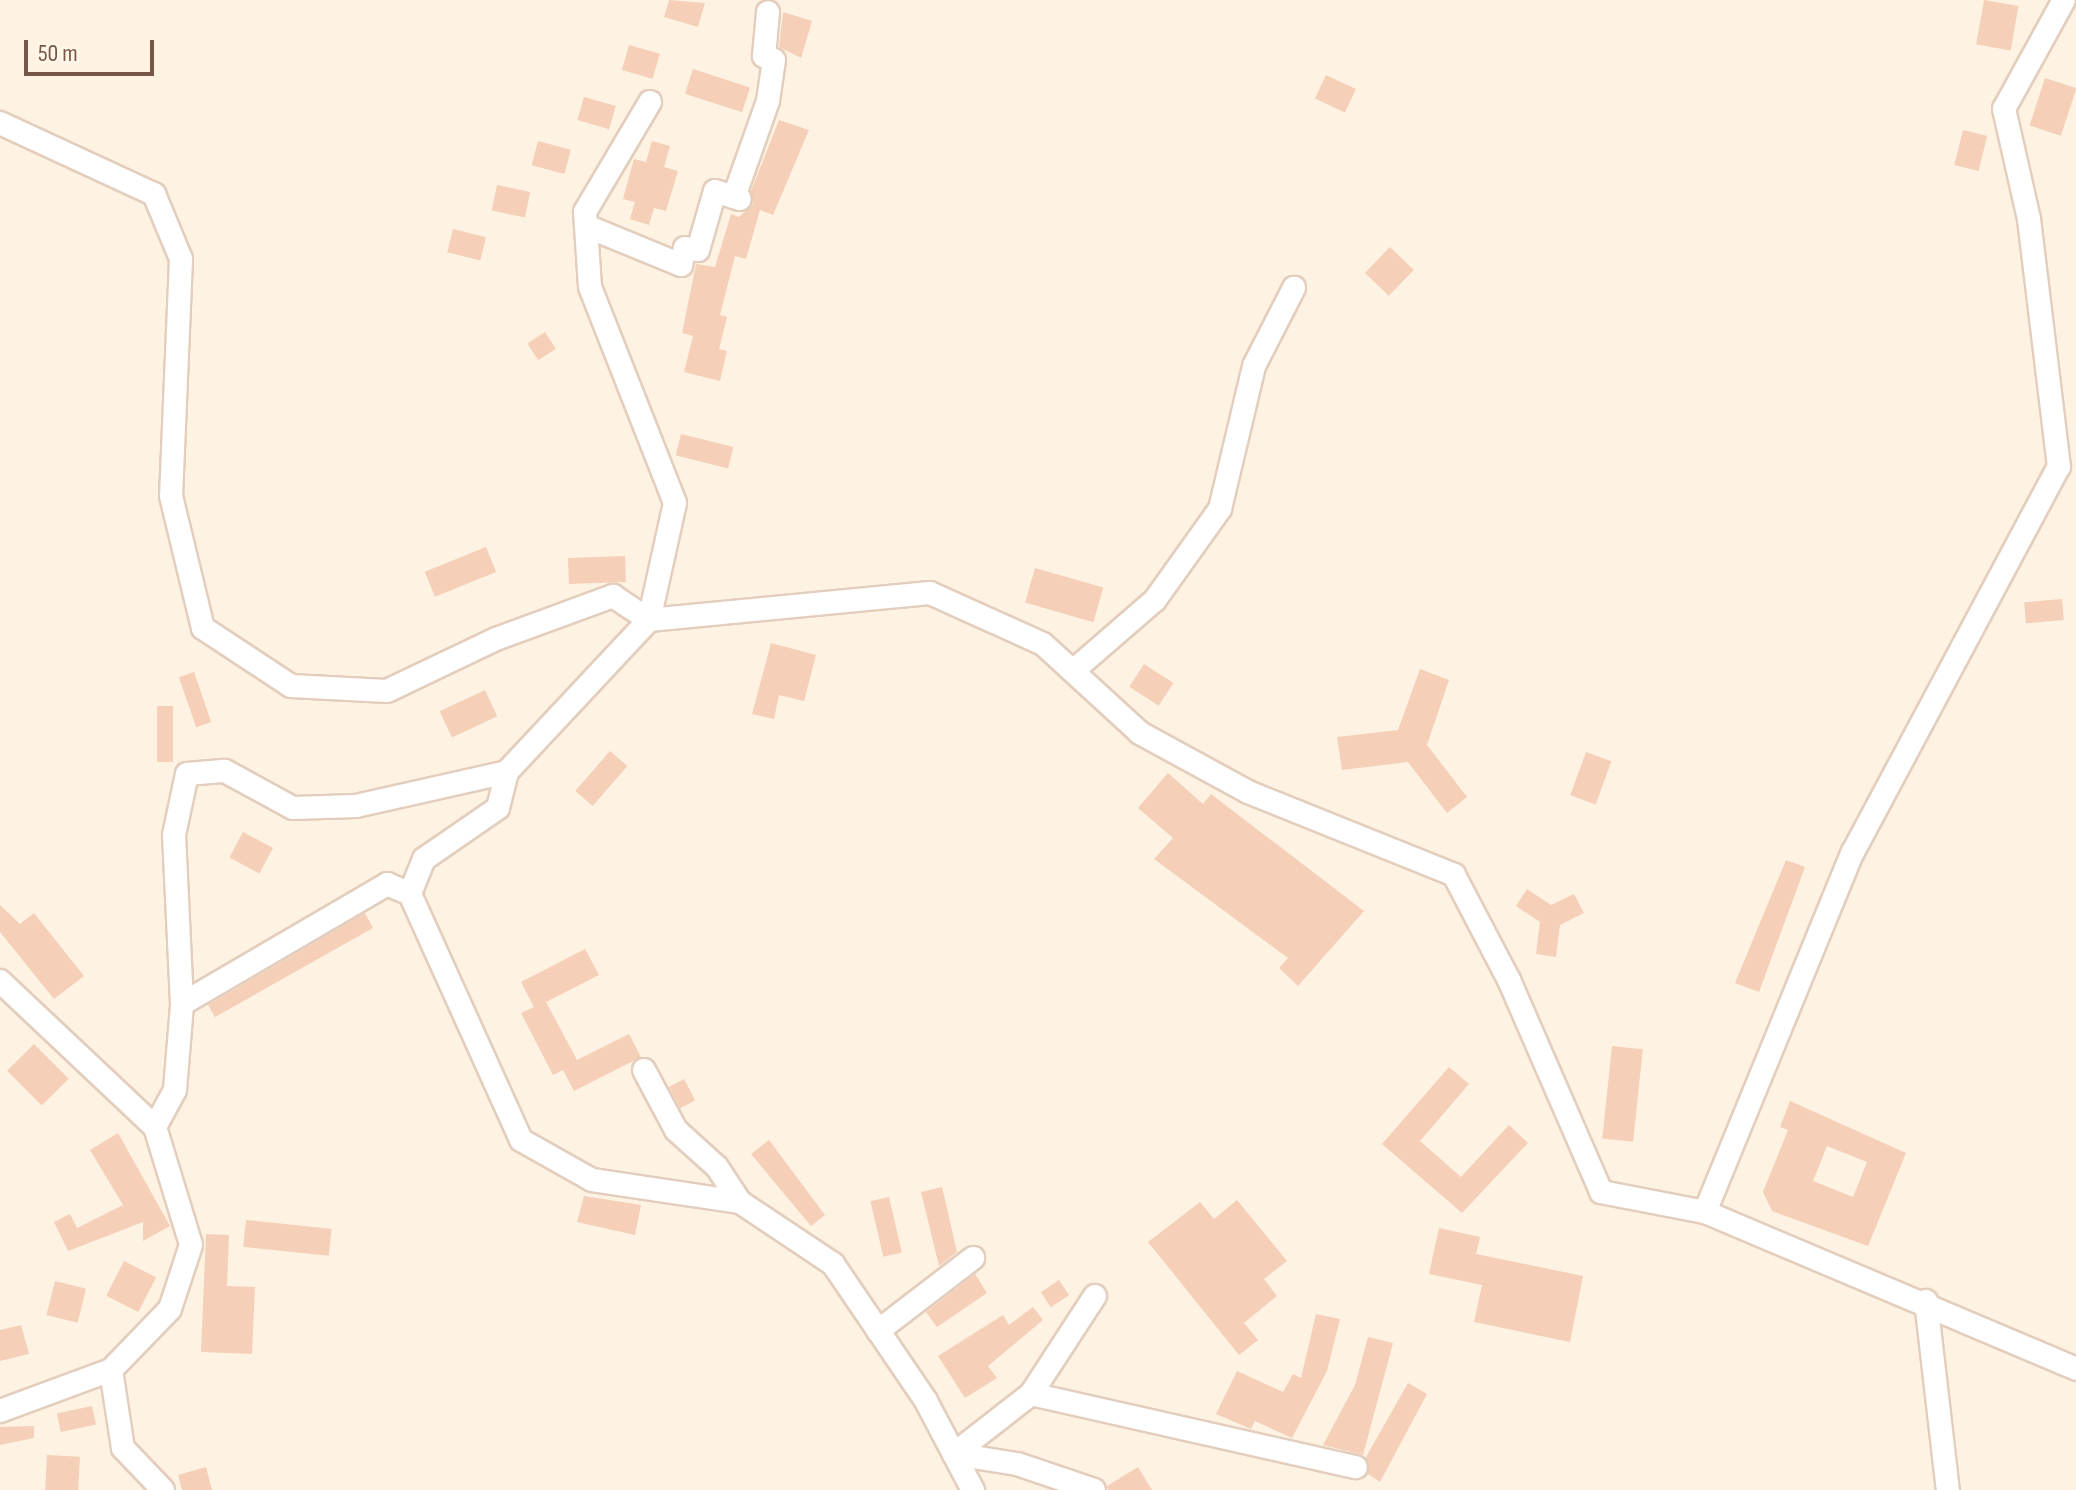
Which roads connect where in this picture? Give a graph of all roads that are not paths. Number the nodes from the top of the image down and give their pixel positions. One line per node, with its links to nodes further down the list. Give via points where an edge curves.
1 (2064, 0): 16 (street, via 2004,109 2029,219 2059,467 1853,852)
2 (768, 12): 5 (street, via 764,56 774,60 768,101 737,198 715,191 698,250 685,248 681,265)
3 (650, 102): 5 (street, via 585,212)
4 (0, 123): 7 (street, via 154,194 181,259 171,496 203,628 291,686 387,691 496,639 613,596)
5 (586, 226): 7 (street, via 590,287 675,503)
6 (1294, 288): 8 (street, via 1254,366 1220,509 1155,600)
7 (649, 620): 8 (street, via 930,593 1043,644); 9 (street)
8 (1073, 671): 16 (street, via 1140,733 1248,792 1454,875 1509,980 1601,1192)
9 (507, 772): 10 (street, via 498,808 424,859); 12 (street, via 356,806 293,808 225,771 187,774 174,835)
10 (410, 894): 12 (street, via 387,884); 15 (street, via 521,1140 592,1180)
11 (0, 981): 14 (street)
12 (182, 1004): 14 (street, via 175,1090)
13 (644, 1070): 15 (street, via 676,1130 717,1167)
14 (155, 1127): 22 (street, via 191,1245 170,1309)
15 (740, 1202): 20 (street, via 833,1264)
16 (1705, 1212): 19 (street)
17 (973, 1258): 20 (street)
18 (1095, 1296): 23 (street)
19 (1926, 1301): 21 (street); 30 (street)
20 (878, 1331): 25 (street)
21 (2076, 1369)
22 (111, 1370): 24 (street); 27 (street, via 123,1448)
23 (1031, 1394): 25 (street); 26 (street)
24 (0, 1411)
25 (954, 1454): 28 (street); 29 (street, via 1017,1464)
26 (1356, 1467)
27 (163, 1490)
28 (973, 1490)
29 (1094, 1490)
30 (1948, 1490)

